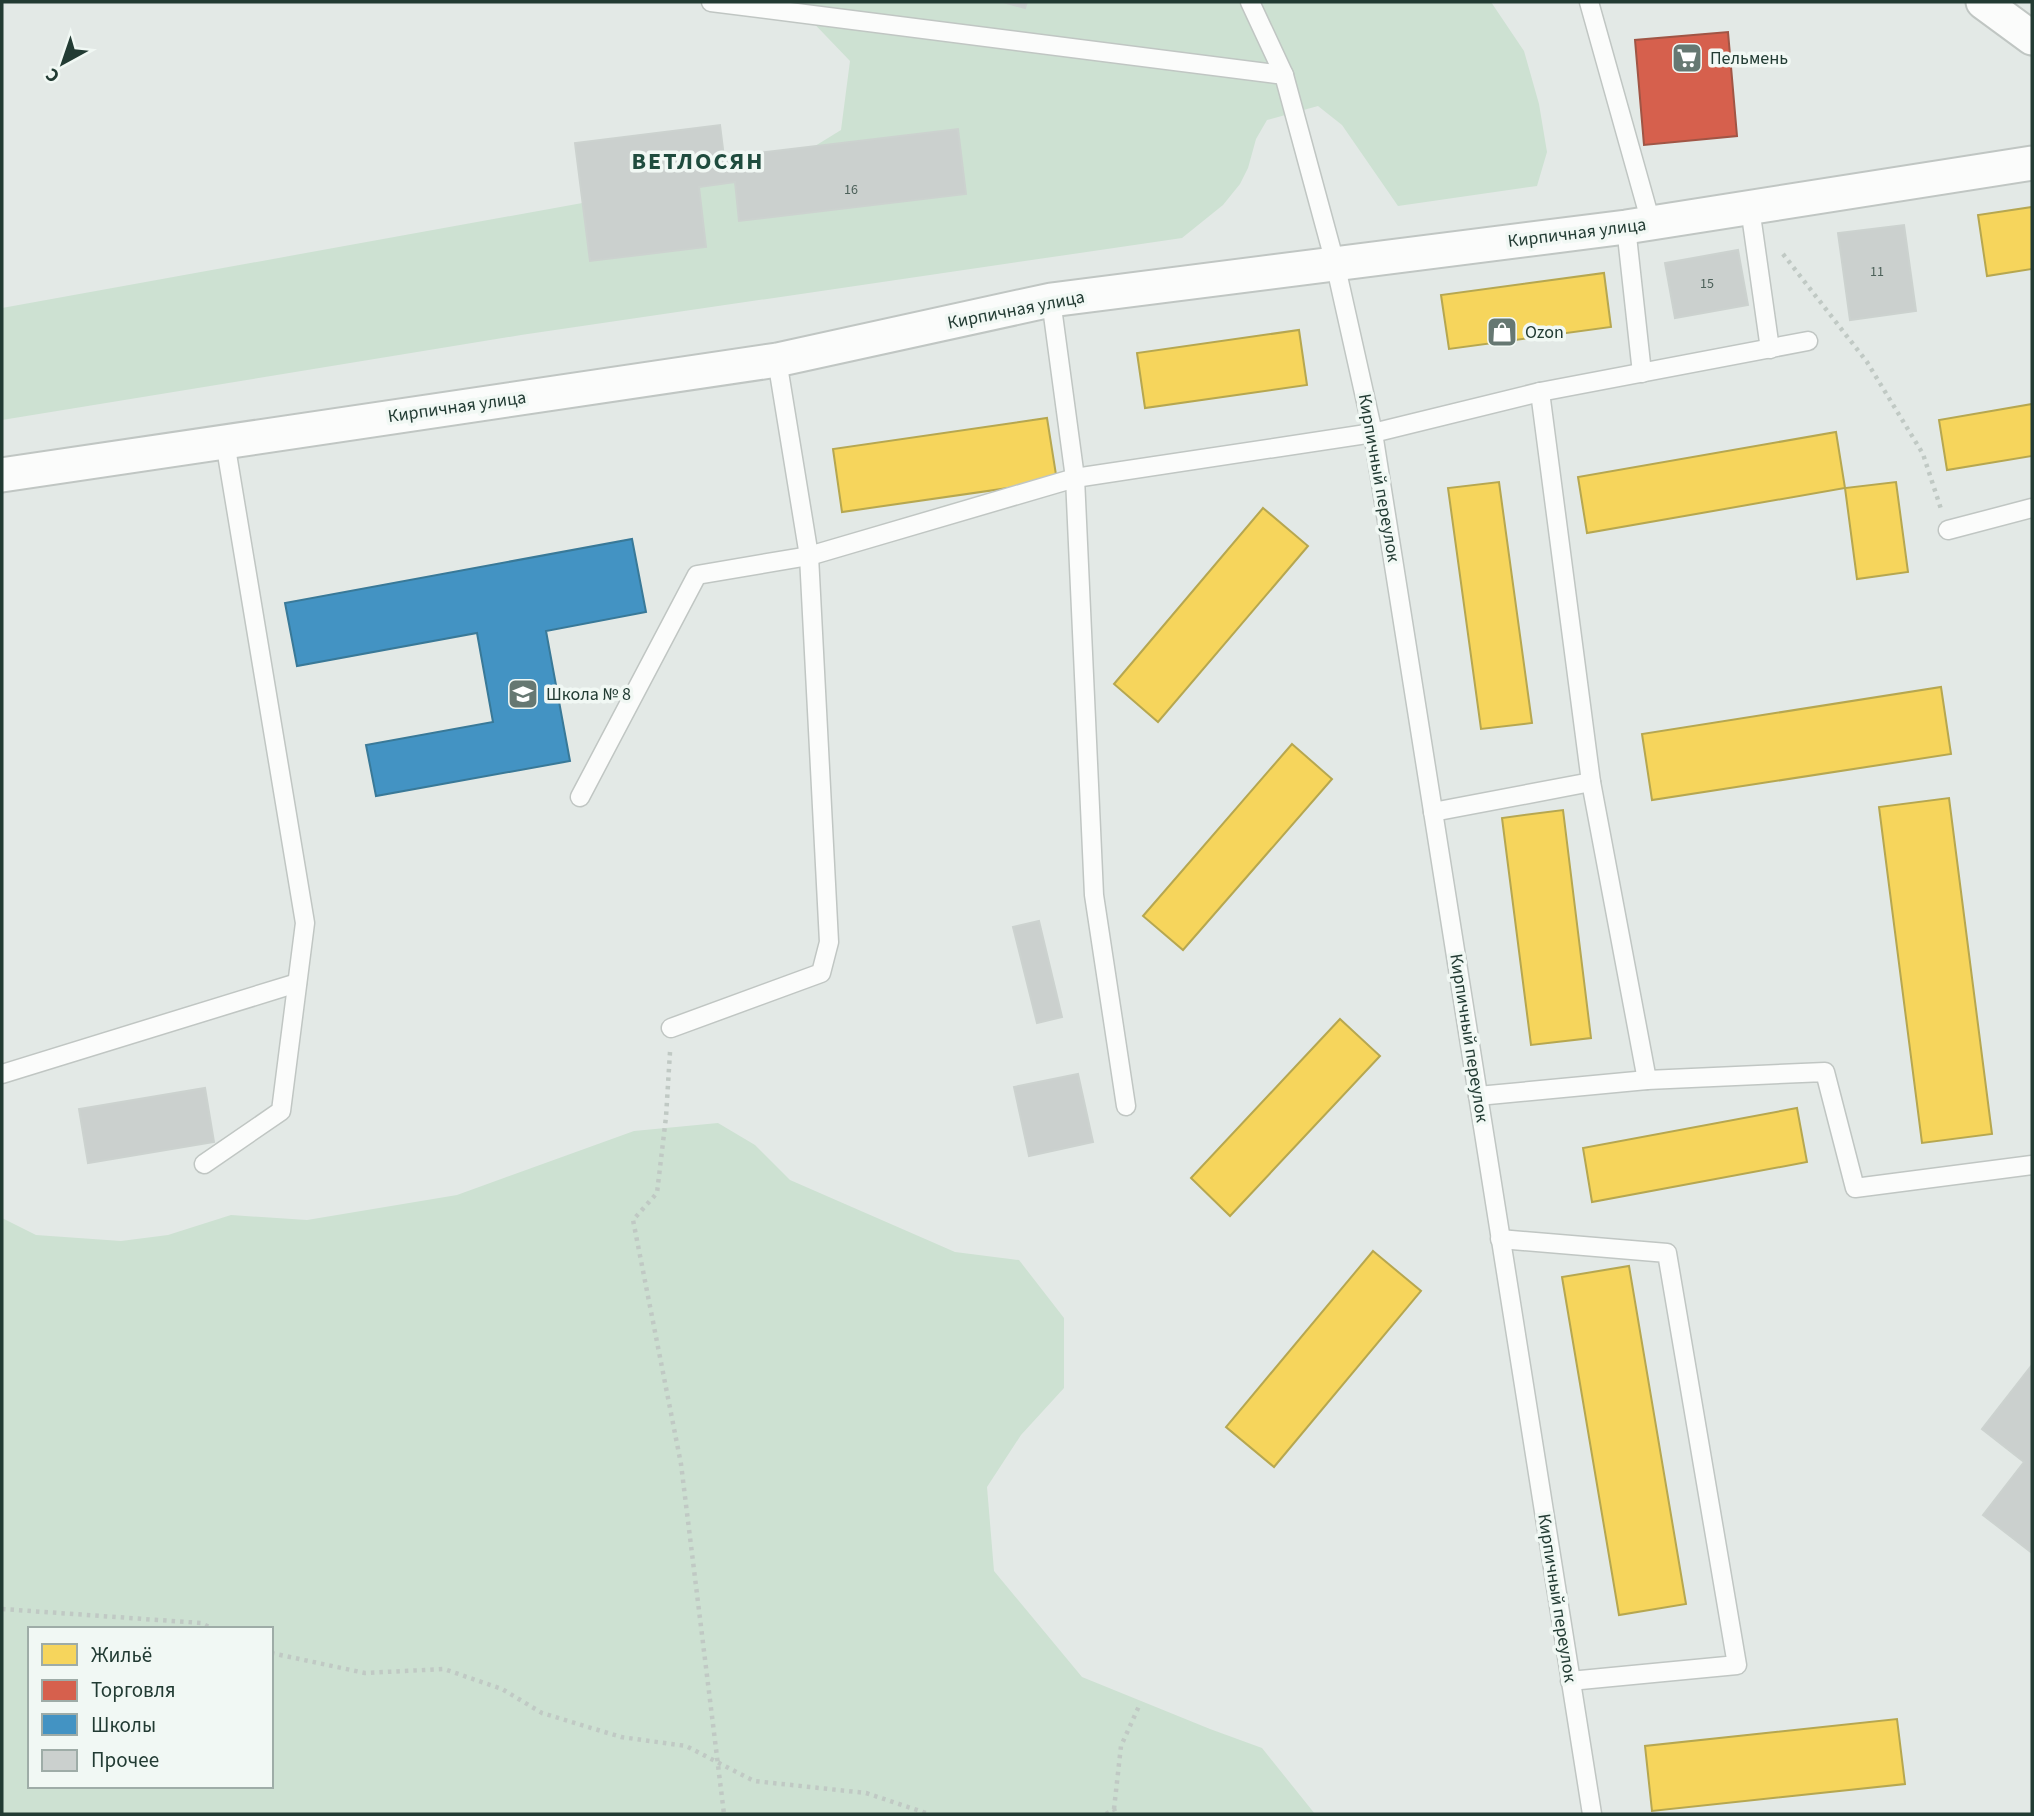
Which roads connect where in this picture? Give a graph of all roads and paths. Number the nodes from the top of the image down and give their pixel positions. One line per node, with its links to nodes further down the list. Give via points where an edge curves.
1 (711, 2): 6 (lane)
2 (1250, 2): 6 (lane, Кирпичный переулок)
3 (1589, 2): 9 (lane)
4 (1983, 2): 5 (street)
5 (2032, 38)
6 (1284, 75): 11 (lane, Кирпичный переулок)
7 (2032, 163): 8 (street, Кирпичная улица)
8 (1750, 208): 9 (street, Кирпичная улица); 14 (lane)
9 (1639, 225): 11 (street, Кирпичная улица); 16 (lane)
10 (1781, 252): 23 (path, via 1867,362 1923,454)
11 (1335, 264): 12 (street, Кирпичная улица); 18 (lane, Кирпичный переулок)
12 (1051, 300): 15 (street, Кирпичная улица); 21 (lane)
13 (1808, 341): 14 (lane)
14 (1770, 349): 16 (lane)
15 (777, 360): 19 (street, Кирпичная улица); 24 (lane)
16 (1643, 373): 17 (lane)
17 (1541, 392): 18 (lane); 25 (lane)
18 (1373, 433): 21 (lane); 27 (lane, Кирпичный переулок)
19 (225, 442): 20 (street, Кирпичная улица); 28 (lane, via 305,923)
20 (2, 475)
21 (1075, 478): 24 (lane); 33 (lane, via 1094,895)
22 (2032, 508): 23 (lane)
23 (1948, 530)
24 (809, 556): 26 (lane, via 697,576); 29 (lane, via 829,942 821,972)
25 (1591, 782): 27 (lane); 31 (lane)
26 (580, 797)
27 (1433, 812): 32 (lane, Кирпичный переулок)
28 (297, 983): 30 (lane); 34 (lane, via 281,1111)
29 (671, 1028): 42 (path, via 657,1193 633,1220 681,1464)
30 (2, 1074)
31 (1647, 1080): 32 (lane); 35 (lane, via 1825,1072 1855,1188)
32 (1478, 1096): 36 (lane, Кирпичный переулок)
33 (1126, 1106)
34 (204, 1164)
35 (2032, 1165)
36 (1500, 1238): 40 (lane, Кирпичный переулок); 40 (lane, via 1667,1253 1737,1665)
37 (2, 1609): 38 (path)
38 (210, 1627)
39 (273, 1653): 42 (path, via 365,1673 444,1669 502,1689 541,1713 621,1737 686,1746)
40 (1570, 1681): 47 (lane, Кирпичный переулок)
41 (1139, 1706): 43 (path, via 1121,1746)
42 (718, 1764): 44 (path); 45 (path, via 754,1781 866,1793)
43 (1115, 1812): 46 (path)
44 (724, 1814)
45 (929, 1814)
46 (1106, 1814)
47 (1592, 1814)

